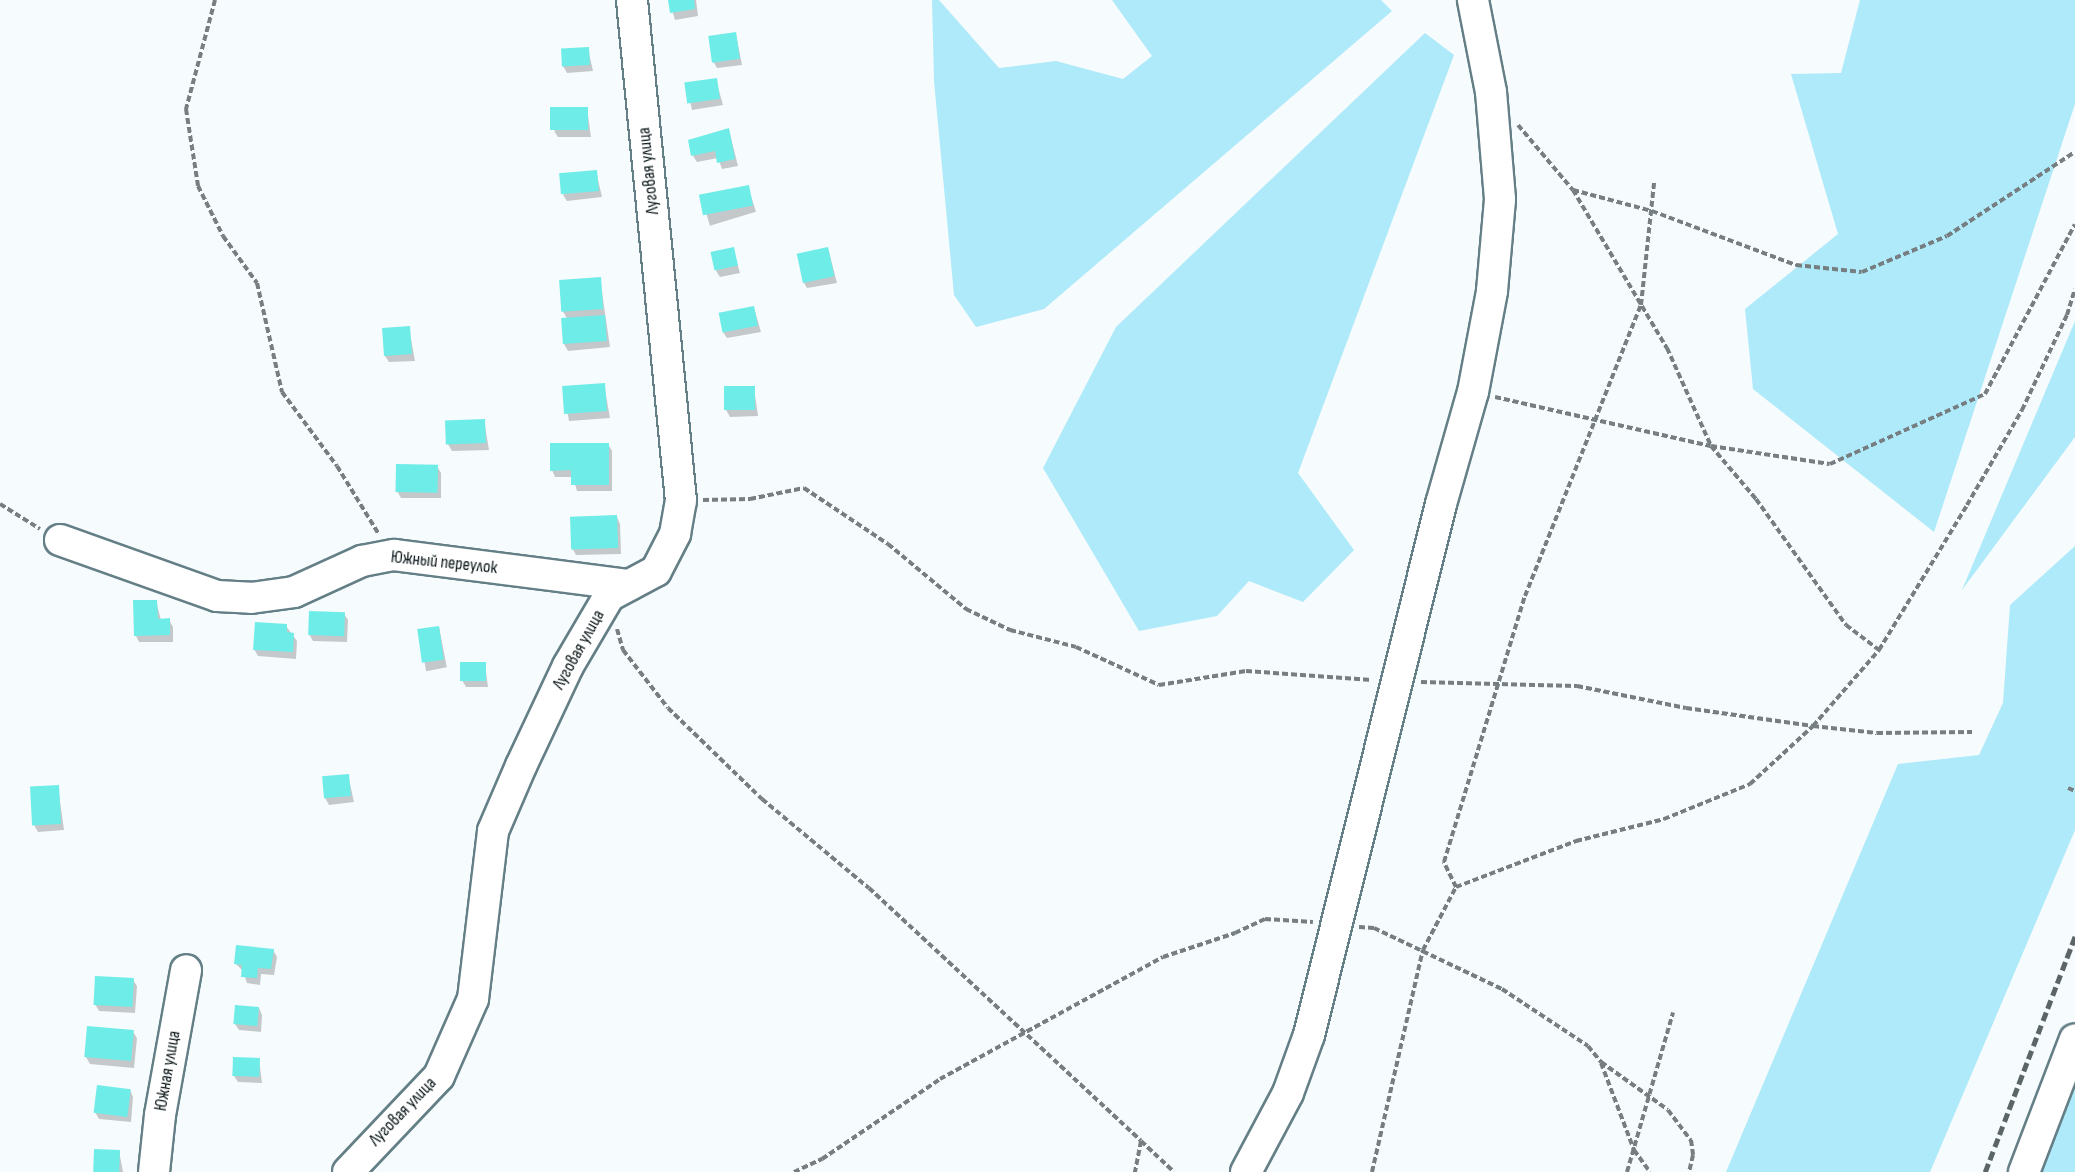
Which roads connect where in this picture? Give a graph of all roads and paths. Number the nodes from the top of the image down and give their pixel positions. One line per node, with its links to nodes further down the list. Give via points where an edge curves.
1 (215, 0): 18 (path, via 186,109 198,186 223,236 257,283 282,392 337,466)
2 (632, 0): 15 (street, Луговая улица)
3 (1473, 0): 4 (street)
4 (1491, 92): 7 (path); 12 (street, via 1500,199 1492,291)
5 (2075, 152): 8 (path, via 1947,236 1862,272 1796,265)
6 (1654, 183): 8 (path)
7 (1572, 190): 8 (path); 11 (path)
8 (1652, 211): 11 (path)
9 (2075, 224): 14 (path, via 1985,393 1830,464)
10 (2075, 290): 20 (path, via 2022,410)
11 (1641, 305): 13 (path); 14 (path, via 1667,348)
12 (1473, 392): 13 (path); 22 (street)
13 (1596, 422): 14 (path); 21 (path, via 1525,596)
14 (1711, 446): 20 (path, via 1756,499 1846,625)
15 (681, 501): 19 (street, Луговая улица, via 675,534 656,572); 22 (path, via 750,499 804,488 888,544 966,609 1010,630 1076,647 1159,685 1246,671)
16 (0, 504): 17 (path)
17 (60, 540): 18 (street, Южный переулок, via 217,596 251,598 294,592 362,561)
18 (394, 555): 19 (street, Южный переулок)
19 (619, 591): 32 (path, via 623,650 668,708 762,799 868,888); 39 (street, Луговая улица, via 568,666 493,831 473,999 439,1076)
20 (1879, 650): 23 (path)
21 (1498, 681): 22 (path); 23 (path, via 1577,686 1686,708); 27 (path, via 1444,862)
22 (1397, 682): 28 (street)
23 (1813, 726): 24 (path, via 1877,733); 27 (path, via 1750,784 1664,819 1576,841)
24 (1972, 732)
25 (2068, 788): 26 (path)
26 (2075, 791)
27 (1456, 887): 29 (path)
28 (1337, 925): 29 (path, via 1374,928); 32 (path, via 1265,919 1163,957); 43 (street, via 1288,1093)
29 (1423, 950): 34 (path, via 1502,989 1588,1046); 44 (path)
30 (186, 970): 38 (street, Южная улица, via 159,1115)
31 (1673, 1013): 35 (path)
32 (1025, 1035): 36 (path); 40 (path, via 940,1079 822,1159)
33 (2075, 1039): 48 (street)
34 (1601, 1062): 35 (path); 37 (path)
35 (1648, 1098): 37 (path); 47 (path, via 1668,1110 1690,1140 1693,1155)
36 (1140, 1141): 41 (path); 42 (path)
37 (1634, 1150): 45 (path); 46 (path)
38 (154, 1172)
39 (348, 1172)
40 (794, 1172)
41 (1135, 1172)
42 (1174, 1172)
43 (1246, 1172)
44 (1372, 1172)
45 (1627, 1172)
46 (1650, 1172)
47 (1689, 1172)
48 (2024, 1172)

